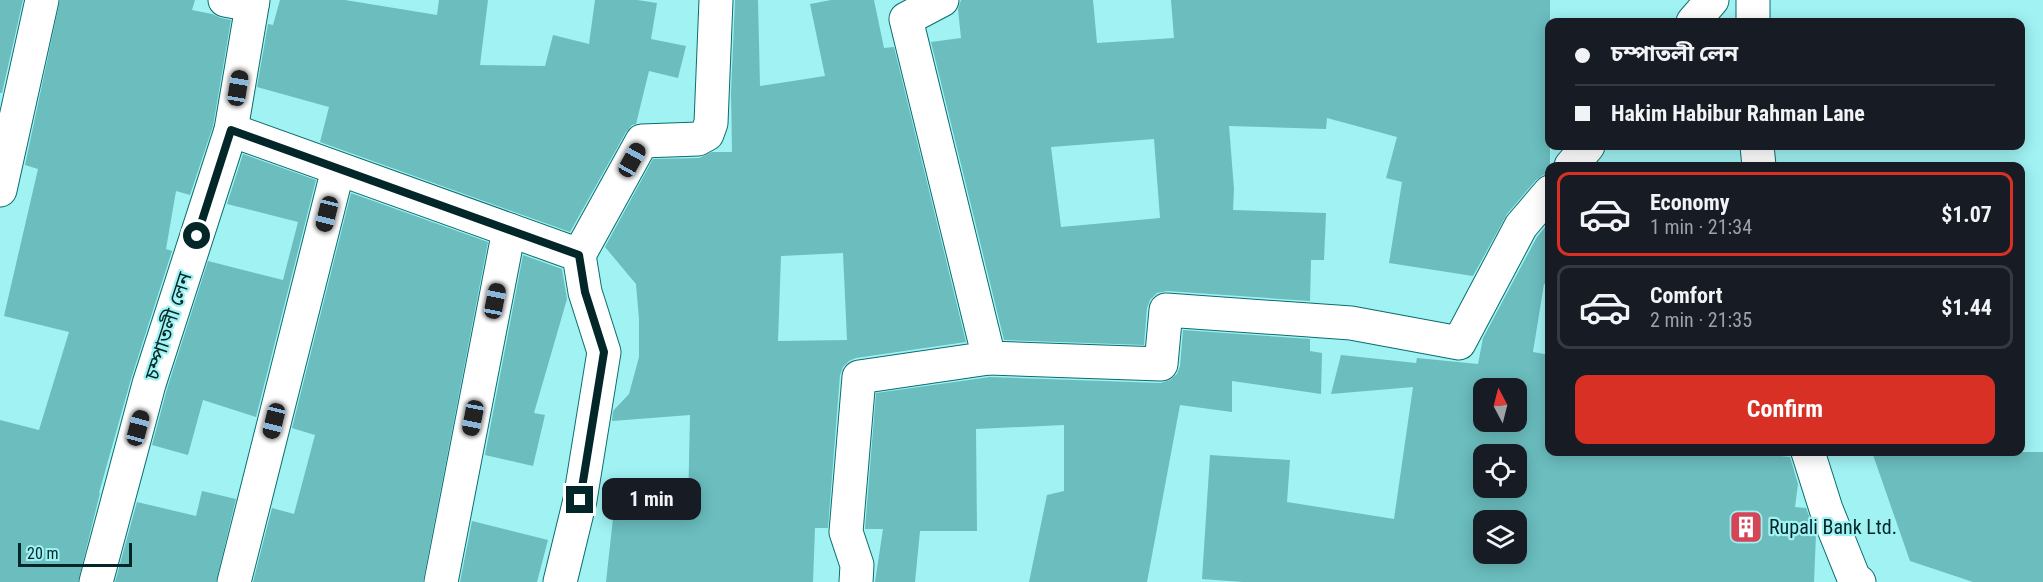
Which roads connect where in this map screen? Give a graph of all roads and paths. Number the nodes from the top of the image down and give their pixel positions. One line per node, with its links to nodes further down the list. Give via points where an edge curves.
1 (42, 0): 13 (street)
2 (716, 0): 16 (street, via 711,123 707,134 698,139 642,141)
3 (942, 0): 17 (street, via 906,19)
4 (1712, 0): 7 (street)
5 (1753, 0): 8 (street)
6 (243, 2): 9 (street, চম্পাতলী লেন)
7 (1696, 18)
8 (1753, 18)
9 (231, 130): 12 (street); 19 (street, চম্পাতলী লেন, via 149,384)
10 (1585, 150): 11 (street)
11 (1574, 162)
12 (338, 169): 15 (street); 20 (street)
13 (0, 190)
14 (1545, 198): 17 (street, via 1521,226 1459,343 1351,323 1166,310 1161,364)
15 (509, 230): 16 (street); 21 (street)
16 (579, 255): 22 (street, via 585,292 604,352 580,500)
17 (989, 358): 23 (street, via 859,377 846,532 857,565)
18 (1809, 456): 24 (street)
19 (96, 582)
20 (234, 582)
21 (441, 582)
22 (560, 582)
23 (856, 582)
24 (1856, 582)

